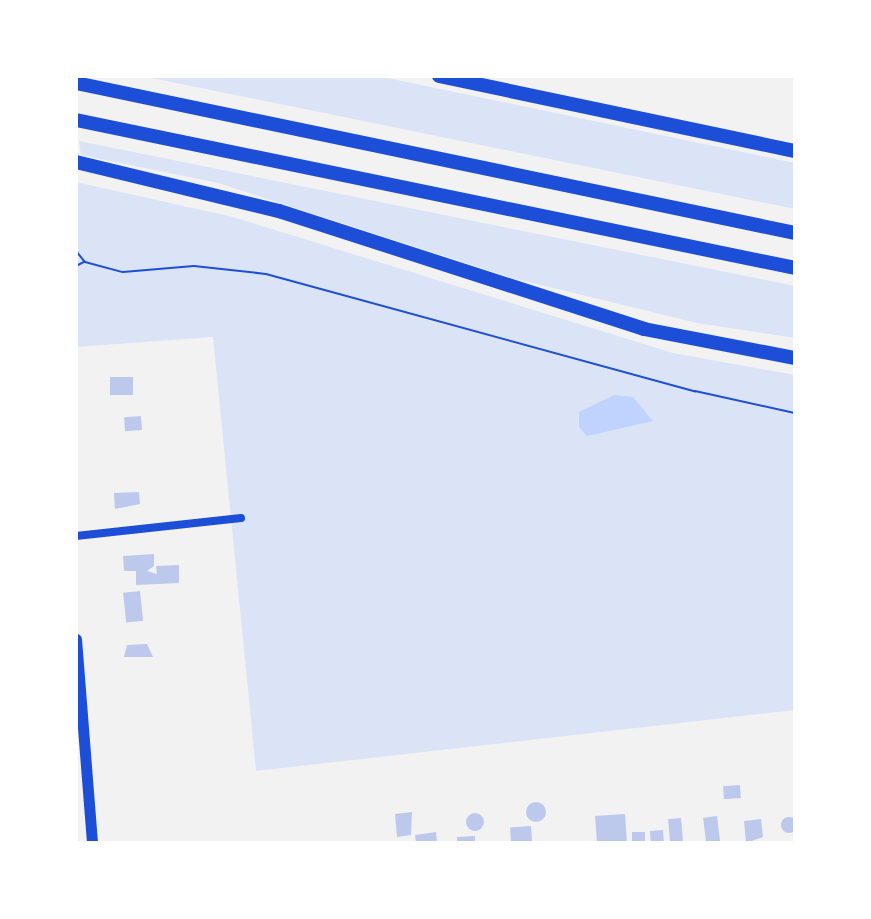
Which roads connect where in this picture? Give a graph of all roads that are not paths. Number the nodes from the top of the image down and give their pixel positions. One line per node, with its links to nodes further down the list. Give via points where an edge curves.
1 (439, 76): 4 (highway)
2 (76, 83): 6 (highway)
3 (78, 120): 7 (highway)
4 (795, 151)
5 (76, 162): 8 (highway, via 264,207 644,329)
6 (795, 233)
7 (795, 268)
8 (795, 358)
9 (241, 518): 10 (street)
10 (76, 536)
11 (76, 639): 12 (main road)
12 (81, 755): 13 (main road)
13 (92, 843)

